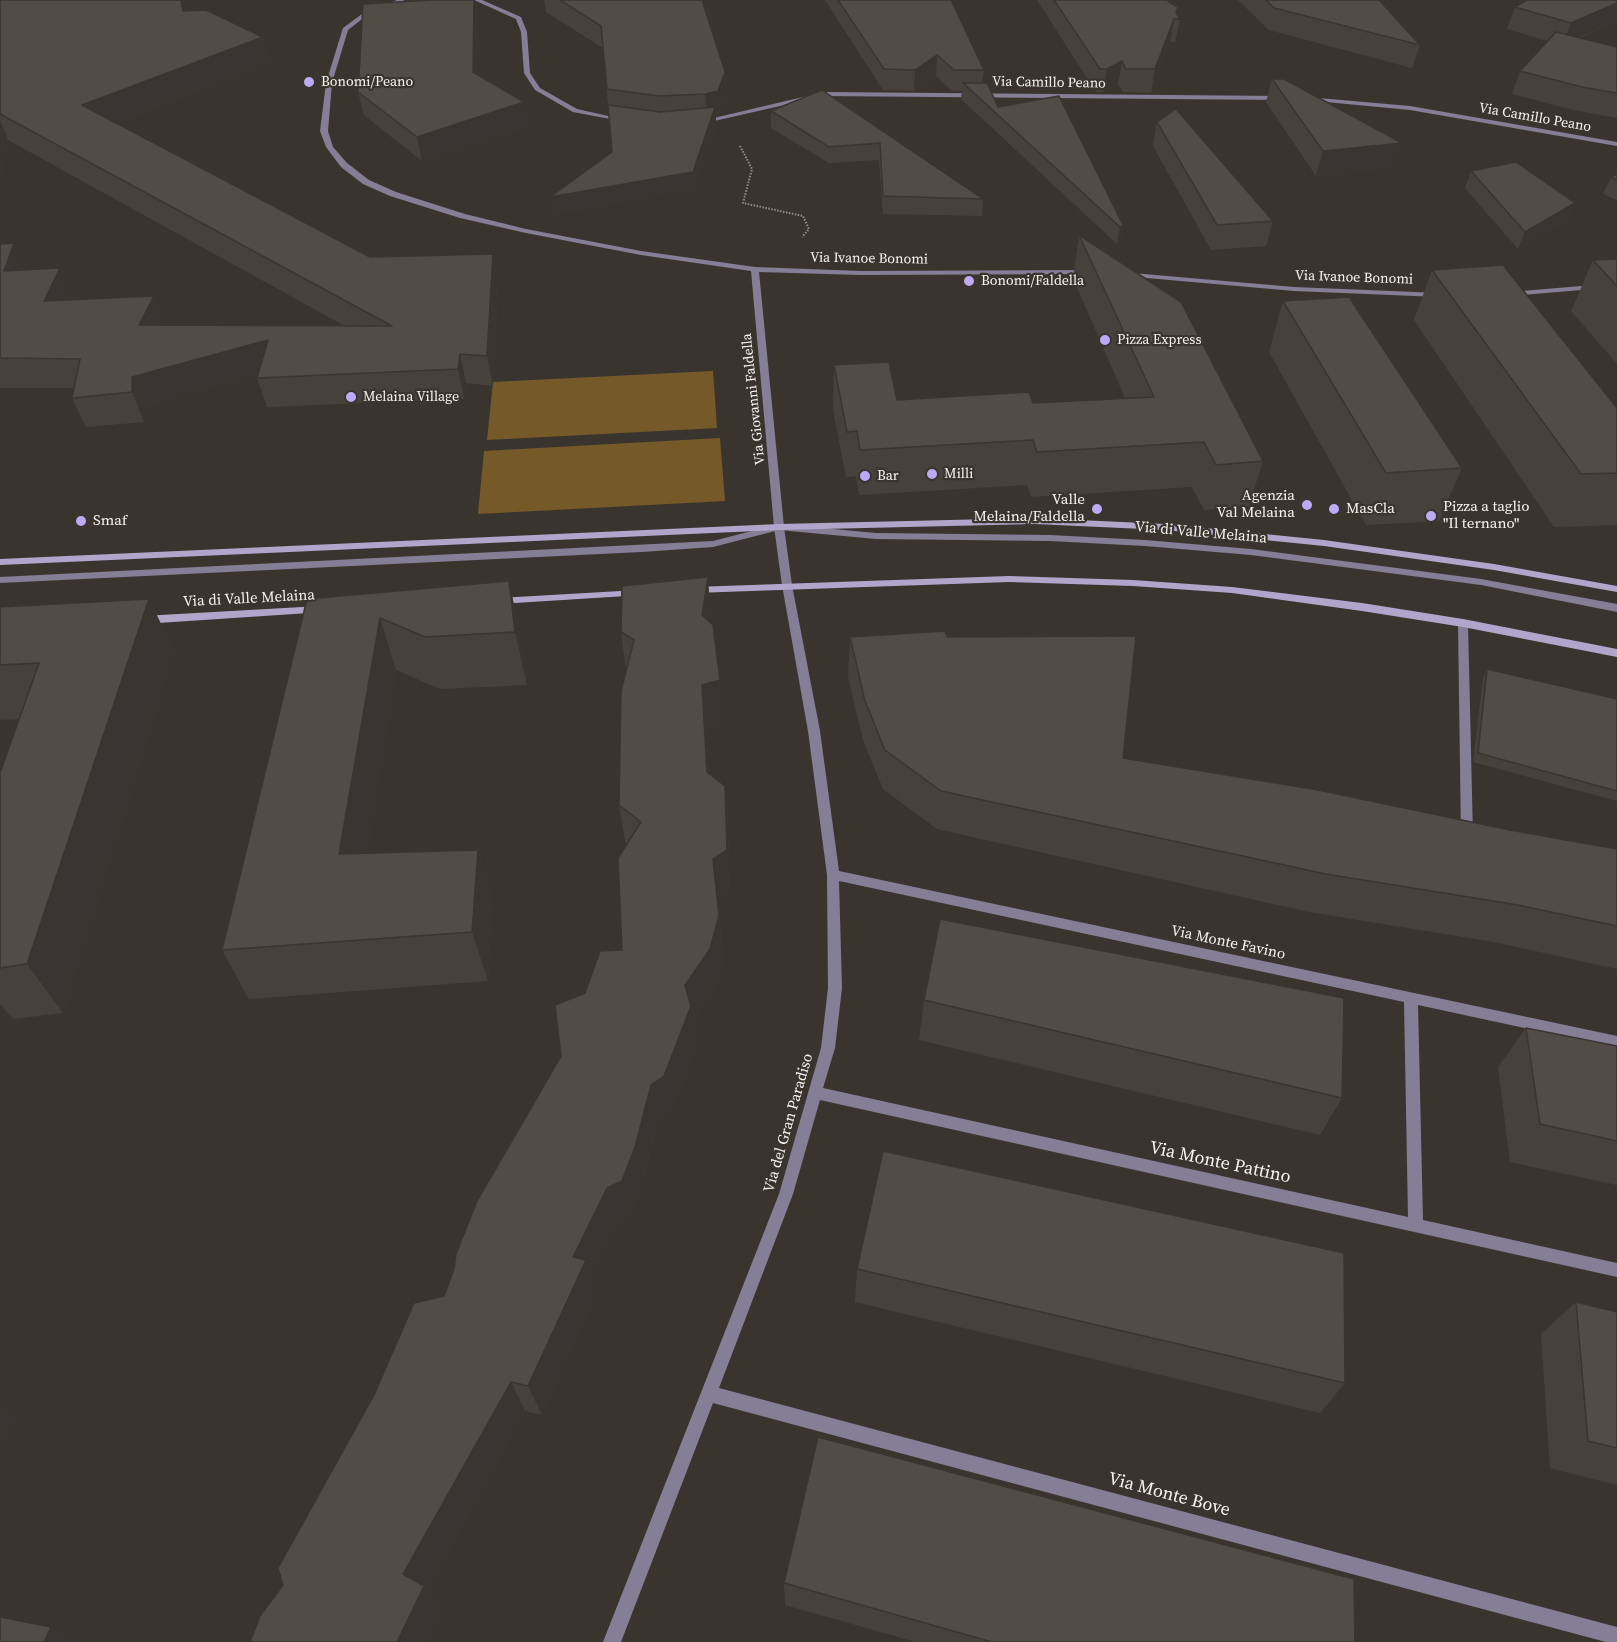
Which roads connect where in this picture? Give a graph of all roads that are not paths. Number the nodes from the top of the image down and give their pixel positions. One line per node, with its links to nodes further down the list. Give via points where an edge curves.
1 (402, 0): 6 (street, Via Ivanoe Bonomi, via 355,21 340,40 329,83 324,131 330,147 354,175 393,194 463,216 597,245)
2 (477, 0): 3 (street, via 521,21 527,73 537,89 575,111)
3 (633, 122)
4 (694, 123): 5 (street, Via Camillo Peano, via 824,94 1292,98 1410,108)
5 (1617, 144)
6 (755, 269): 7 (street, Via Ivanoe Bonomi); 12 (street, Via Giovanni Faldella)
7 (1095, 273)
8 (1115, 274): 10 (street, Via Ivanoe Bonomi, via 1321,291)
9 (1617, 285): 11 (street)
10 (1454, 295)
11 (1500, 295)
12 (779, 527): 13 (main road, Via di Valle Melaina); 14 (street, Via di Valle Melaina, via 713,544 642,549); 15 (street); 16 (main road, Via di Valle Melaina, via 983,520 1165,527 1413,555); 20 (street, Via di Valle Melaina, via 876,536 1050,538 1251,552 1481,582)
13 (0, 562)
14 (0, 580)
15 (787, 585): 17 (main road); 23 (main road, via 1009,579 1122,582 1286,596); 26 (street, Via del Gran Paradiso, via 814,731)
16 (1617, 589)
17 (680, 591)
18 (645, 593): 19 (main road)
19 (489, 601)
20 (1617, 608)
21 (334, 610): 22 (main road, Via di Valle Melaina)
22 (131, 621)
23 (1463, 623): 24 (main road); 25 (street)
24 (1617, 653)
25 (1467, 841)
26 (833, 875): 27 (street, Via Monte Favino); 29 (street, Via del Gran Paradiso, via 835,988 828,1048)
27 (1412, 999): 28 (street, Via Monte Favino); 30 (street)
28 (1617, 1042)
29 (816, 1093): 30 (street, Via Monte Pattino); 32 (street, Via del Gran Paradiso, via 786,1194)
30 (1416, 1226): 31 (street, Via Monte Pattino)
31 (1617, 1270)
32 (710, 1394): 33 (street, Via Monte Bove); 34 (street, Via del Gran Paradiso)
33 (1617, 1636)
34 (612, 1642)

